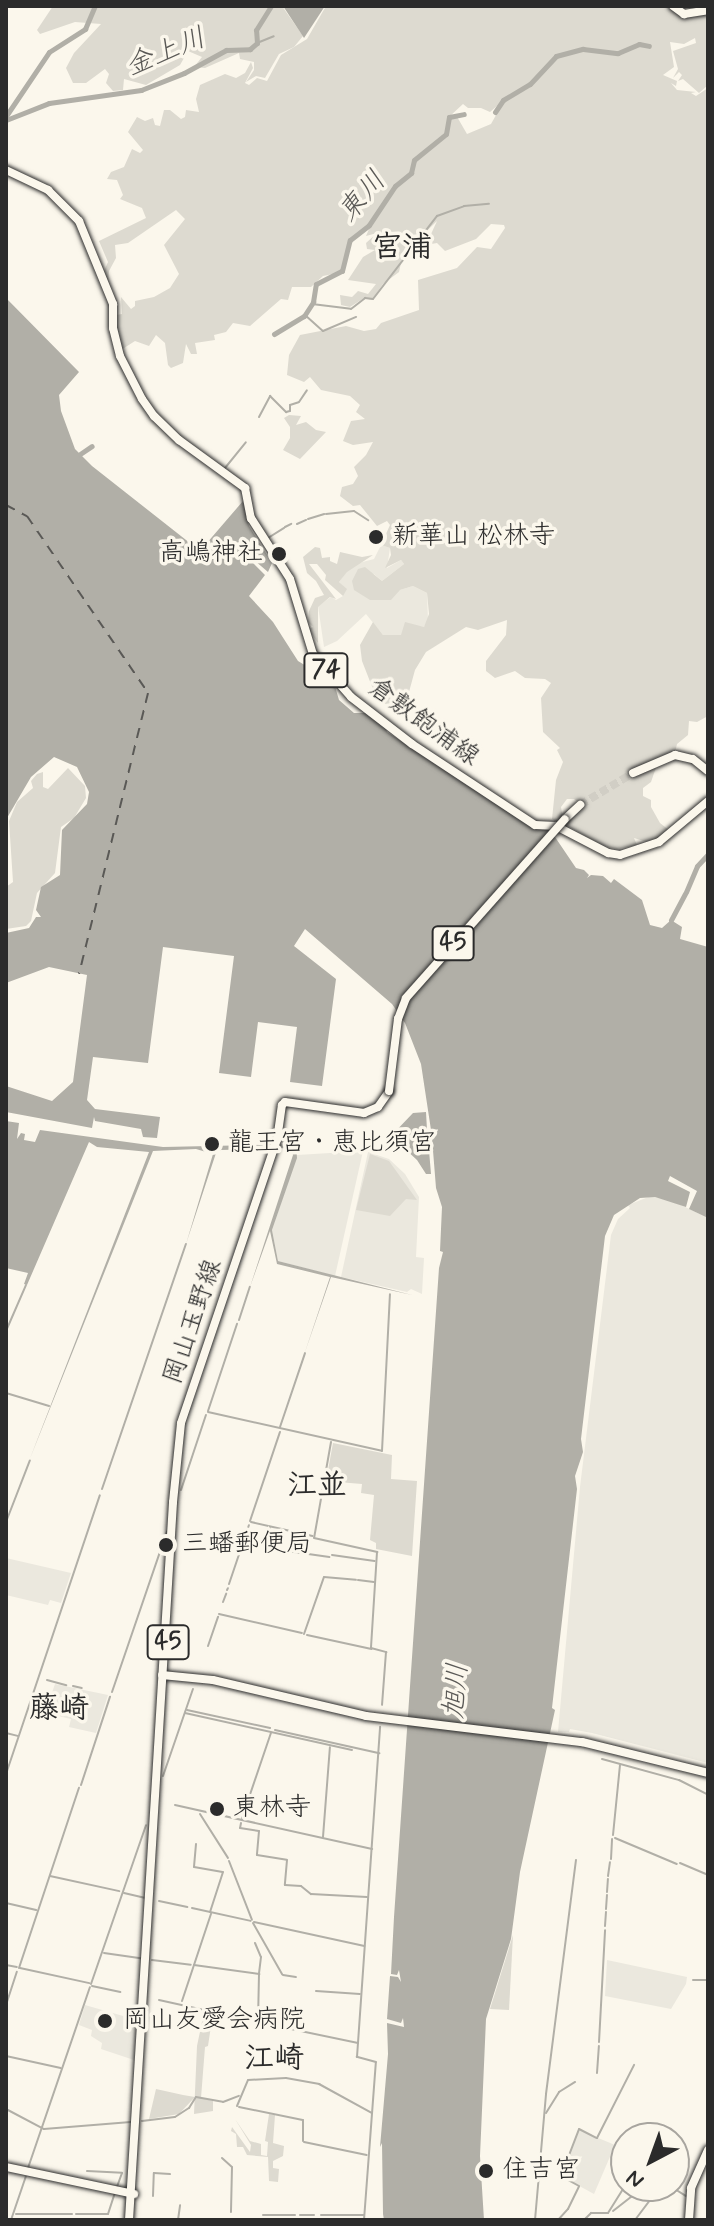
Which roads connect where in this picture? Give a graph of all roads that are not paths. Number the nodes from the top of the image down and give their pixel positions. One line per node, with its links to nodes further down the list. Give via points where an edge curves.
1 (673, 6): 2 (main road, via 682,14)
2 (708, 10)
3 (6, 170): 6 (main road, 倉敷飽浦線 / 74, via 48,190 81,224 113,304 120,356 147,408 179,440 245,488 251,518 290,579 313,654 351,697 414,746 535,825 556,826 616,855 659,842)
4 (708, 771): 5 (main road, via 693,759 675,755)
5 (633, 773)
6 (708, 801)
7 (580, 805): 8 (main road, 岡山玉野線 / 45, bridge, via 406,998 398,1019 389,1091 379,1109 364,1115 286,1106 281,1143 183,1434)
8 (164, 1675): 9 (main road, 45, via 213,1680 395,1720 571,1741); 13 (main road, 岡山玉野線 / 45)
9 (708, 1773)
10 (708, 2150): 15 (main road, via 691,2188)
11 (708, 2156): 15 (main road, via 693,2189)
12 (6, 2167): 13 (main road)
13 (133, 2194): 14 (main road, 岡山玉野線 / 45)
14 (131, 2220)
15 (691, 2220)

